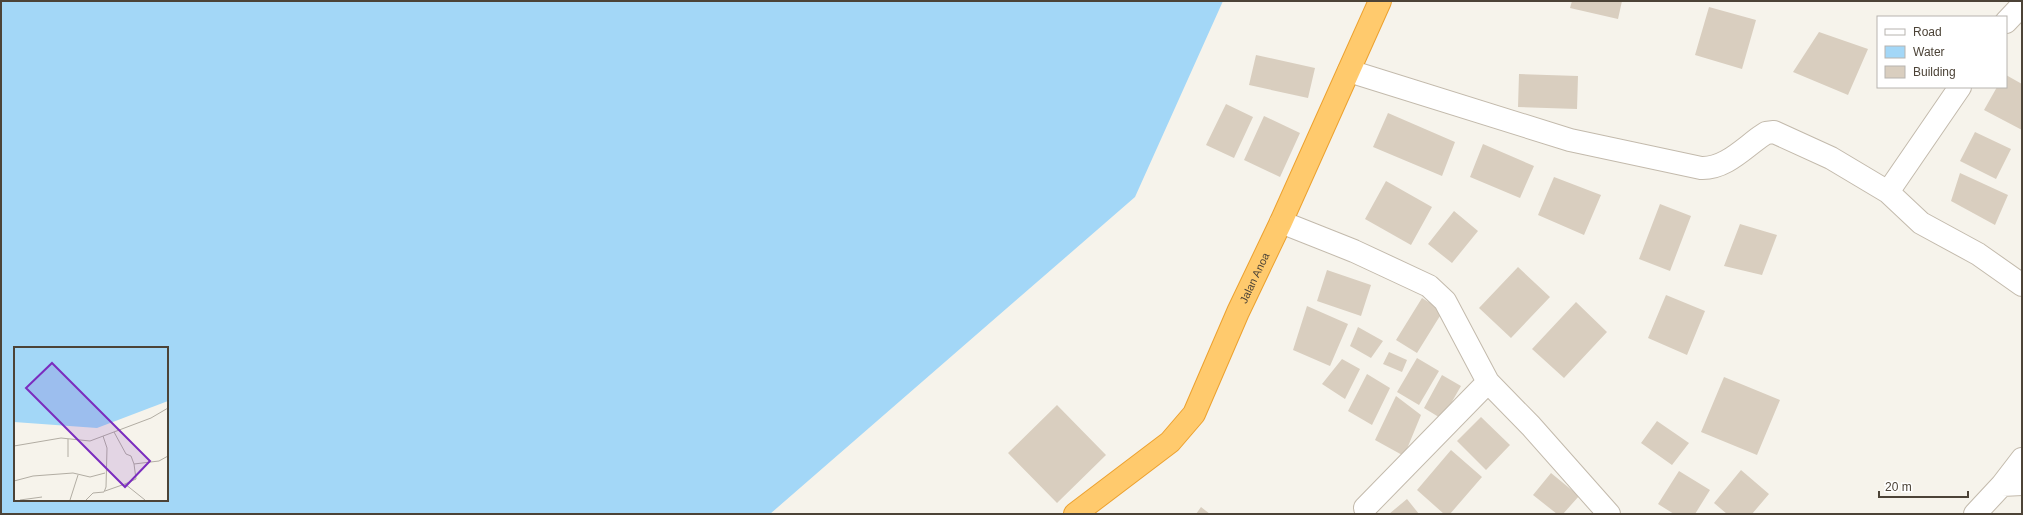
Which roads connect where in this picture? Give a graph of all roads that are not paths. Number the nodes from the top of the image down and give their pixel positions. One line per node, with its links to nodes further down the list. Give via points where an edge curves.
1 (1380, 1): 4 (highway, Jalan Anoa)
2 (2022, 5): 3 (street)
3 (2007, 21)
4 (1349, 71): 6 (street, via 1570,140 1701,168 1721,166 1766,133 1774,132 1831,158); 7 (highway, Jalan Anoa)
5 (1959, 88): 6 (street)
6 (1888, 192): 8 (street, via 1921,223 1978,254)
7 (1282, 222): 9 (street, via 1354,251 1429,286 1445,301); 13 (highway, Jalan Anoa, via 1238,312 1194,414 1170,442)
8 (2022, 285)
9 (1488, 382): 12 (street); 14 (street)
10 (2022, 459): 11 (street)
11 (2012, 484): 15 (street)
12 (1365, 508)
13 (1075, 514)
14 (1609, 514)
15 (1975, 514)

